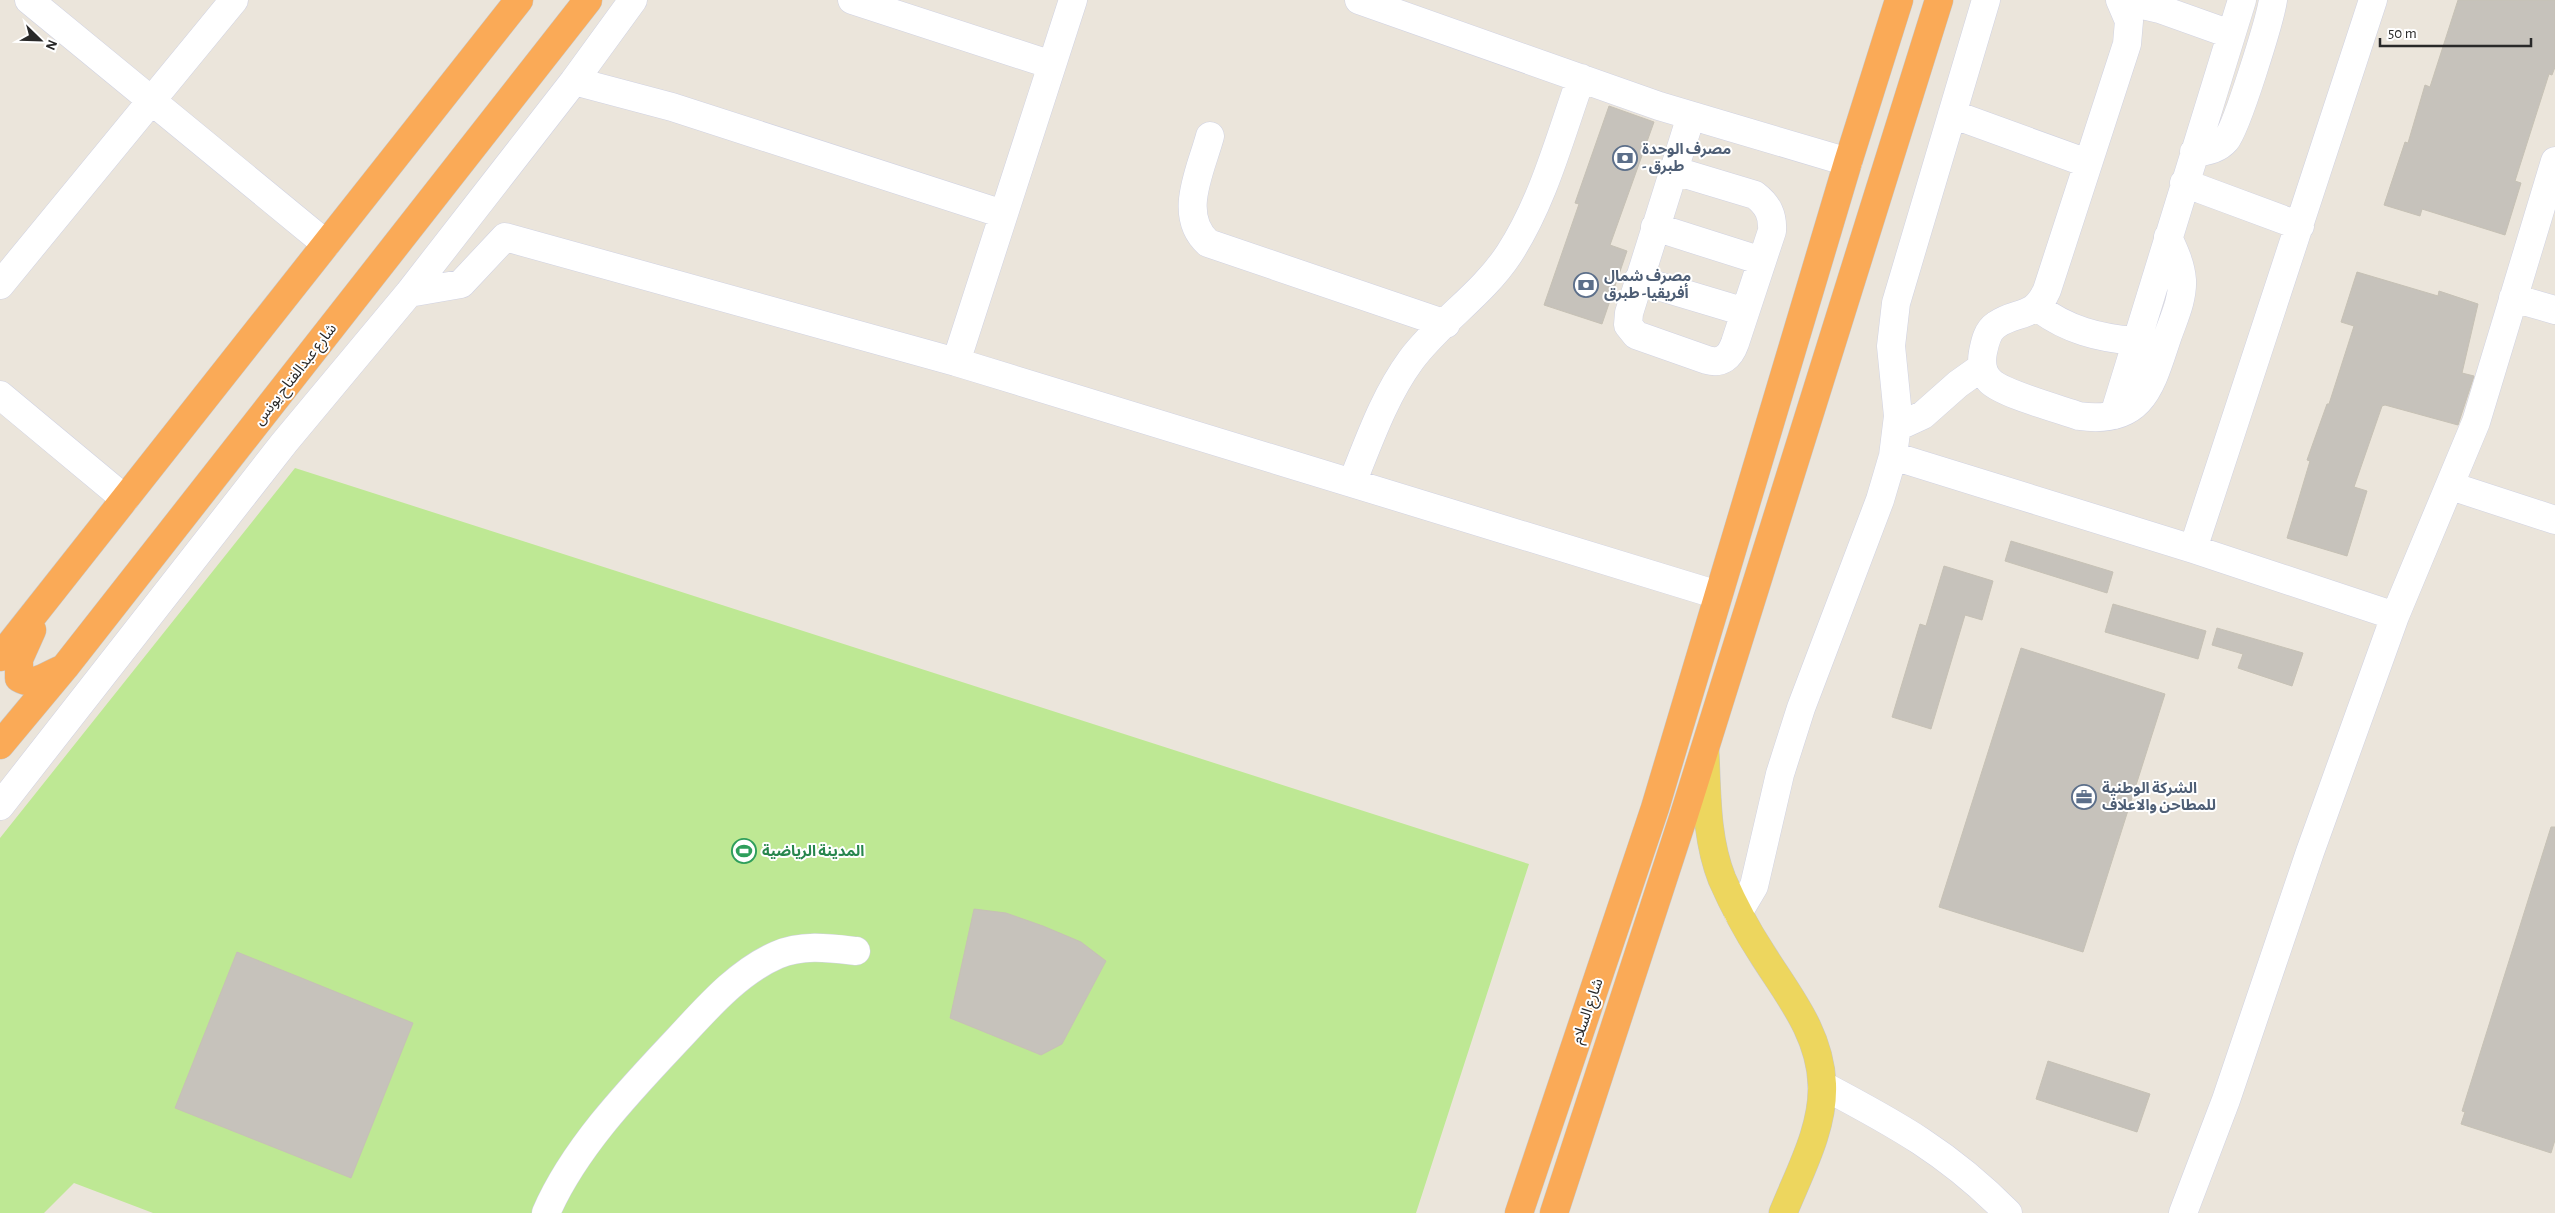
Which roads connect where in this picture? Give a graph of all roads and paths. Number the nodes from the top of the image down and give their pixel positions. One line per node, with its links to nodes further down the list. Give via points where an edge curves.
1 (29, 0): 20 (street)
2 (234, 0): 20 (street)
3 (519, 0): 34 (highway)
4 (588, 0): 60 (highway, شارع عبدالفتاح يونس)
5 (633, 0): 19 (street)
6 (852, 0): 17 (street)
7 (1073, 0): 17 (street)
8 (1359, 0): 18 (street)
9 (1900, 0): 26 (highway, شارع السلام)
10 (1940, 0): 62 (highway, شارع السلام)
11 (1986, 0): 21 (street)
12 (2121, 0): 16 (street, via 2160,9); 27 (street, via 2129,21 2127,44)
13 (2242, 0): 16 (street)
14 (2273, 0): 24 (street, via 2232,132 2215,148)
15 (2373, 0): 31 (street)
16 (2230, 34): 24 (street)
17 (1052, 65): 30 (street)
18 (1581, 78): 22 (street); 43 (street, via 1521,235 1493,276)
19 (574, 81): 30 (street, via 672,107); 38 (street)
20 (151, 101): 34 (street); 37 (street)
21 (1952, 114): 27 (street); 49 (street, via 1896,303 1891,346)
22 (1691, 116): 26 (street); 28 (street)
23 (1210, 136): 43 (street, via 1192,205 1197,230 1208,243)
24 (2194, 152): 29 (street)
25 (2555, 161): 39 (street)
26 (1848, 162): 56 (highway, شارع السلام)
27 (2087, 163): 40 (street, via 2047,290)
28 (1672, 170): 32 (street); 35 (street, via 1747,192 1763,201 1772,223)
29 (2184, 183): 31 (street); 33 (street)
30 (1003, 214): 45 (street)
31 (2300, 226): 55 (street)
32 (1655, 228): 35 (street); 36 (street)
33 (2168, 237): 44 (street); 48 (street, via 2180,268 2182,292 2179,303 2150,387 2136,404)
34 (326, 244): 53 (highway)
35 (1762, 261): 42 (street)
36 (1638, 280): 42 (street); 42 (street, via 1628,317 1628,325 1633,332 1707,360 1719,361 1729,356)
37 (0, 285)
38 (409, 293): 45 (street, via 461,284 505,237); 63 (street, via 284,443)
39 (2513, 298): 41 (street); 52 (street, via 2476,422)
40 (2038, 307): 44 (street, via 2059,322 2082,332); 46 (street, via 1991,329 1985,343)
41 (2555, 310)
42 (1745, 312)
43 (1446, 324): 51 (street, via 1428,341 1398,380 1384,404)
44 (2136, 341): 48 (street)
45 (956, 362): 51 (street)
46 (1982, 367): 48 (street, via 1989,380 2002,388 2079,416); 49 (street, via 1923,415)
47 (0, 395): 53 (street)
48 (2114, 415)
49 (1897, 427): 50 (street)
50 (1893, 456): 55 (street); 64 (street, via 1880,500 1806,693 1780,774 1754,886)
51 (1352, 483): 56 (street)
52 (2451, 486): 54 (street); 58 (street)
53 (125, 499): 57 (highway)
54 (2555, 520)
55 (2193, 549): 58 (street)
56 (1718, 595): 68 (highway, شارع السلام, via 1655,808)
57 (38, 610): 59 (highway); 60 (highway, via 19,659 19,678 33,682)
58 (2395, 616): 72 (street, via 2223,1108)
59 (0, 656)
60 (65, 667): 61 (highway, شارع عبدالفتاح يونس)
61 (0, 745)
62 (1705, 750): 64 (main road, via 1712,842 1722,877); 69 (highway, شارع السلام)
63 (0, 806)
64 (1738, 913): 66 (main road, via 1805,1019 1817,1050)
65 (856, 951): 67 (street, via 799,948 755,966 731,986 651,1067 590,1140 562,1181)
66 (1822, 1085): 70 (main road, via 1816,1128); 71 (street, via 1927,1143 1966,1173)
67 (546, 1213)
68 (1519, 1213)
69 (1554, 1213)
70 (1783, 1213)
71 (2008, 1213)
72 (2183, 1213)

